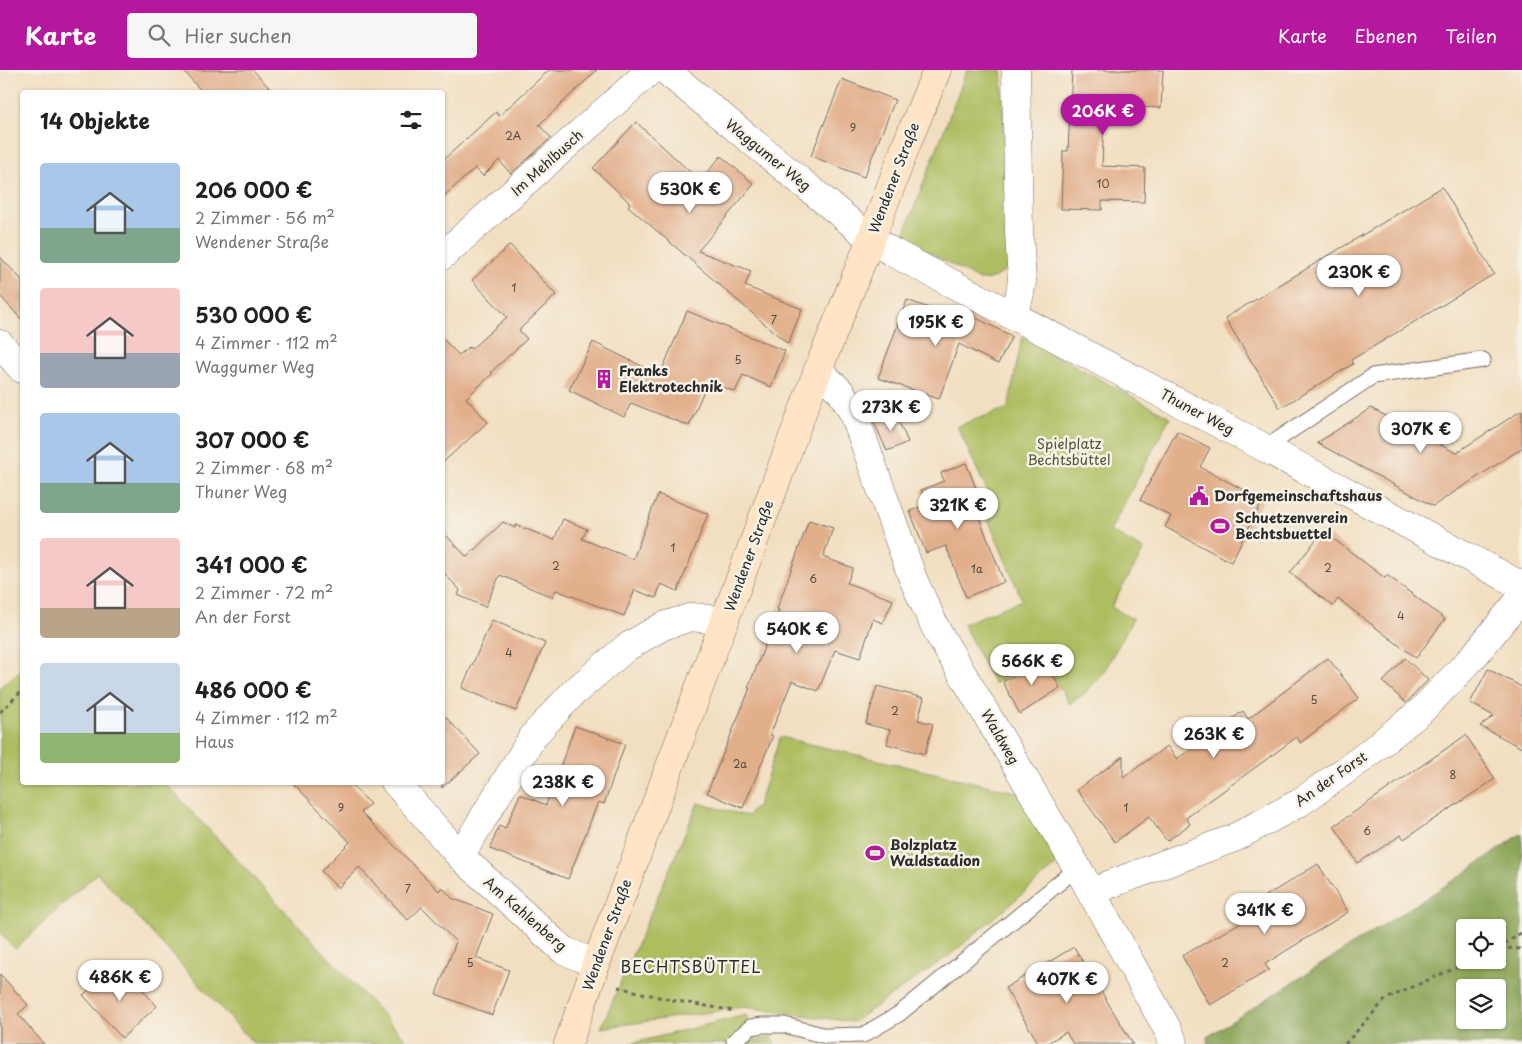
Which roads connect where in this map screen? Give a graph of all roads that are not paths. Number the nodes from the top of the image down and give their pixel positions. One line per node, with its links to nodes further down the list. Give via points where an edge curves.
1 (651, 70): 6 (street, Im Mehlbusch)
2 (665, 70): 5 (street, Waggumer Weg)
3 (937, 70): 5 (main road, Wendener Straße)
4 (1016, 70): 7 (street, via 1022,281 1019,298)
5 (871, 239): 7 (street, Thuner Weg); 11 (main road, Wendener Straße)
6 (445, 253)
7 (1010, 315): 12 (street, Thuner Weg)
8 (0, 344): 10 (street)
9 (1483, 360): 12 (lane, via 1372,376)
10 (20, 367)
11 (818, 370): 15 (main road, Wendener Straße); 18 (street, Waldweg, via 841,392 854,414 913,579 938,631)
12 (1265, 448): 13 (street, Thuner Weg)
13 (1522, 586)
14 (1522, 596): 19 (street, An der Forst, via 1473,657 1420,712 1299,803 1234,838 1108,885)
15 (725, 621): 17 (street, via 692,617 663,626 601,668 534,735); 20 (main road, Wendener Straße)
16 (398, 785): 17 (street, Am Kahlenberg)
17 (460, 856): 20 (street, Am Kahlenberg, via 562,950)
18 (1077, 868): 19 (street, Waldweg); 21 (lane, via 899,1014 863,1035 826,1036 784,1025 763,1025 751,1027)
19 (1092, 895): 23 (street, Waldweg)
20 (593, 972): 22 (main road, Wendener Straße)
21 (734, 1041)
22 (568, 1044)
23 (1174, 1044)

